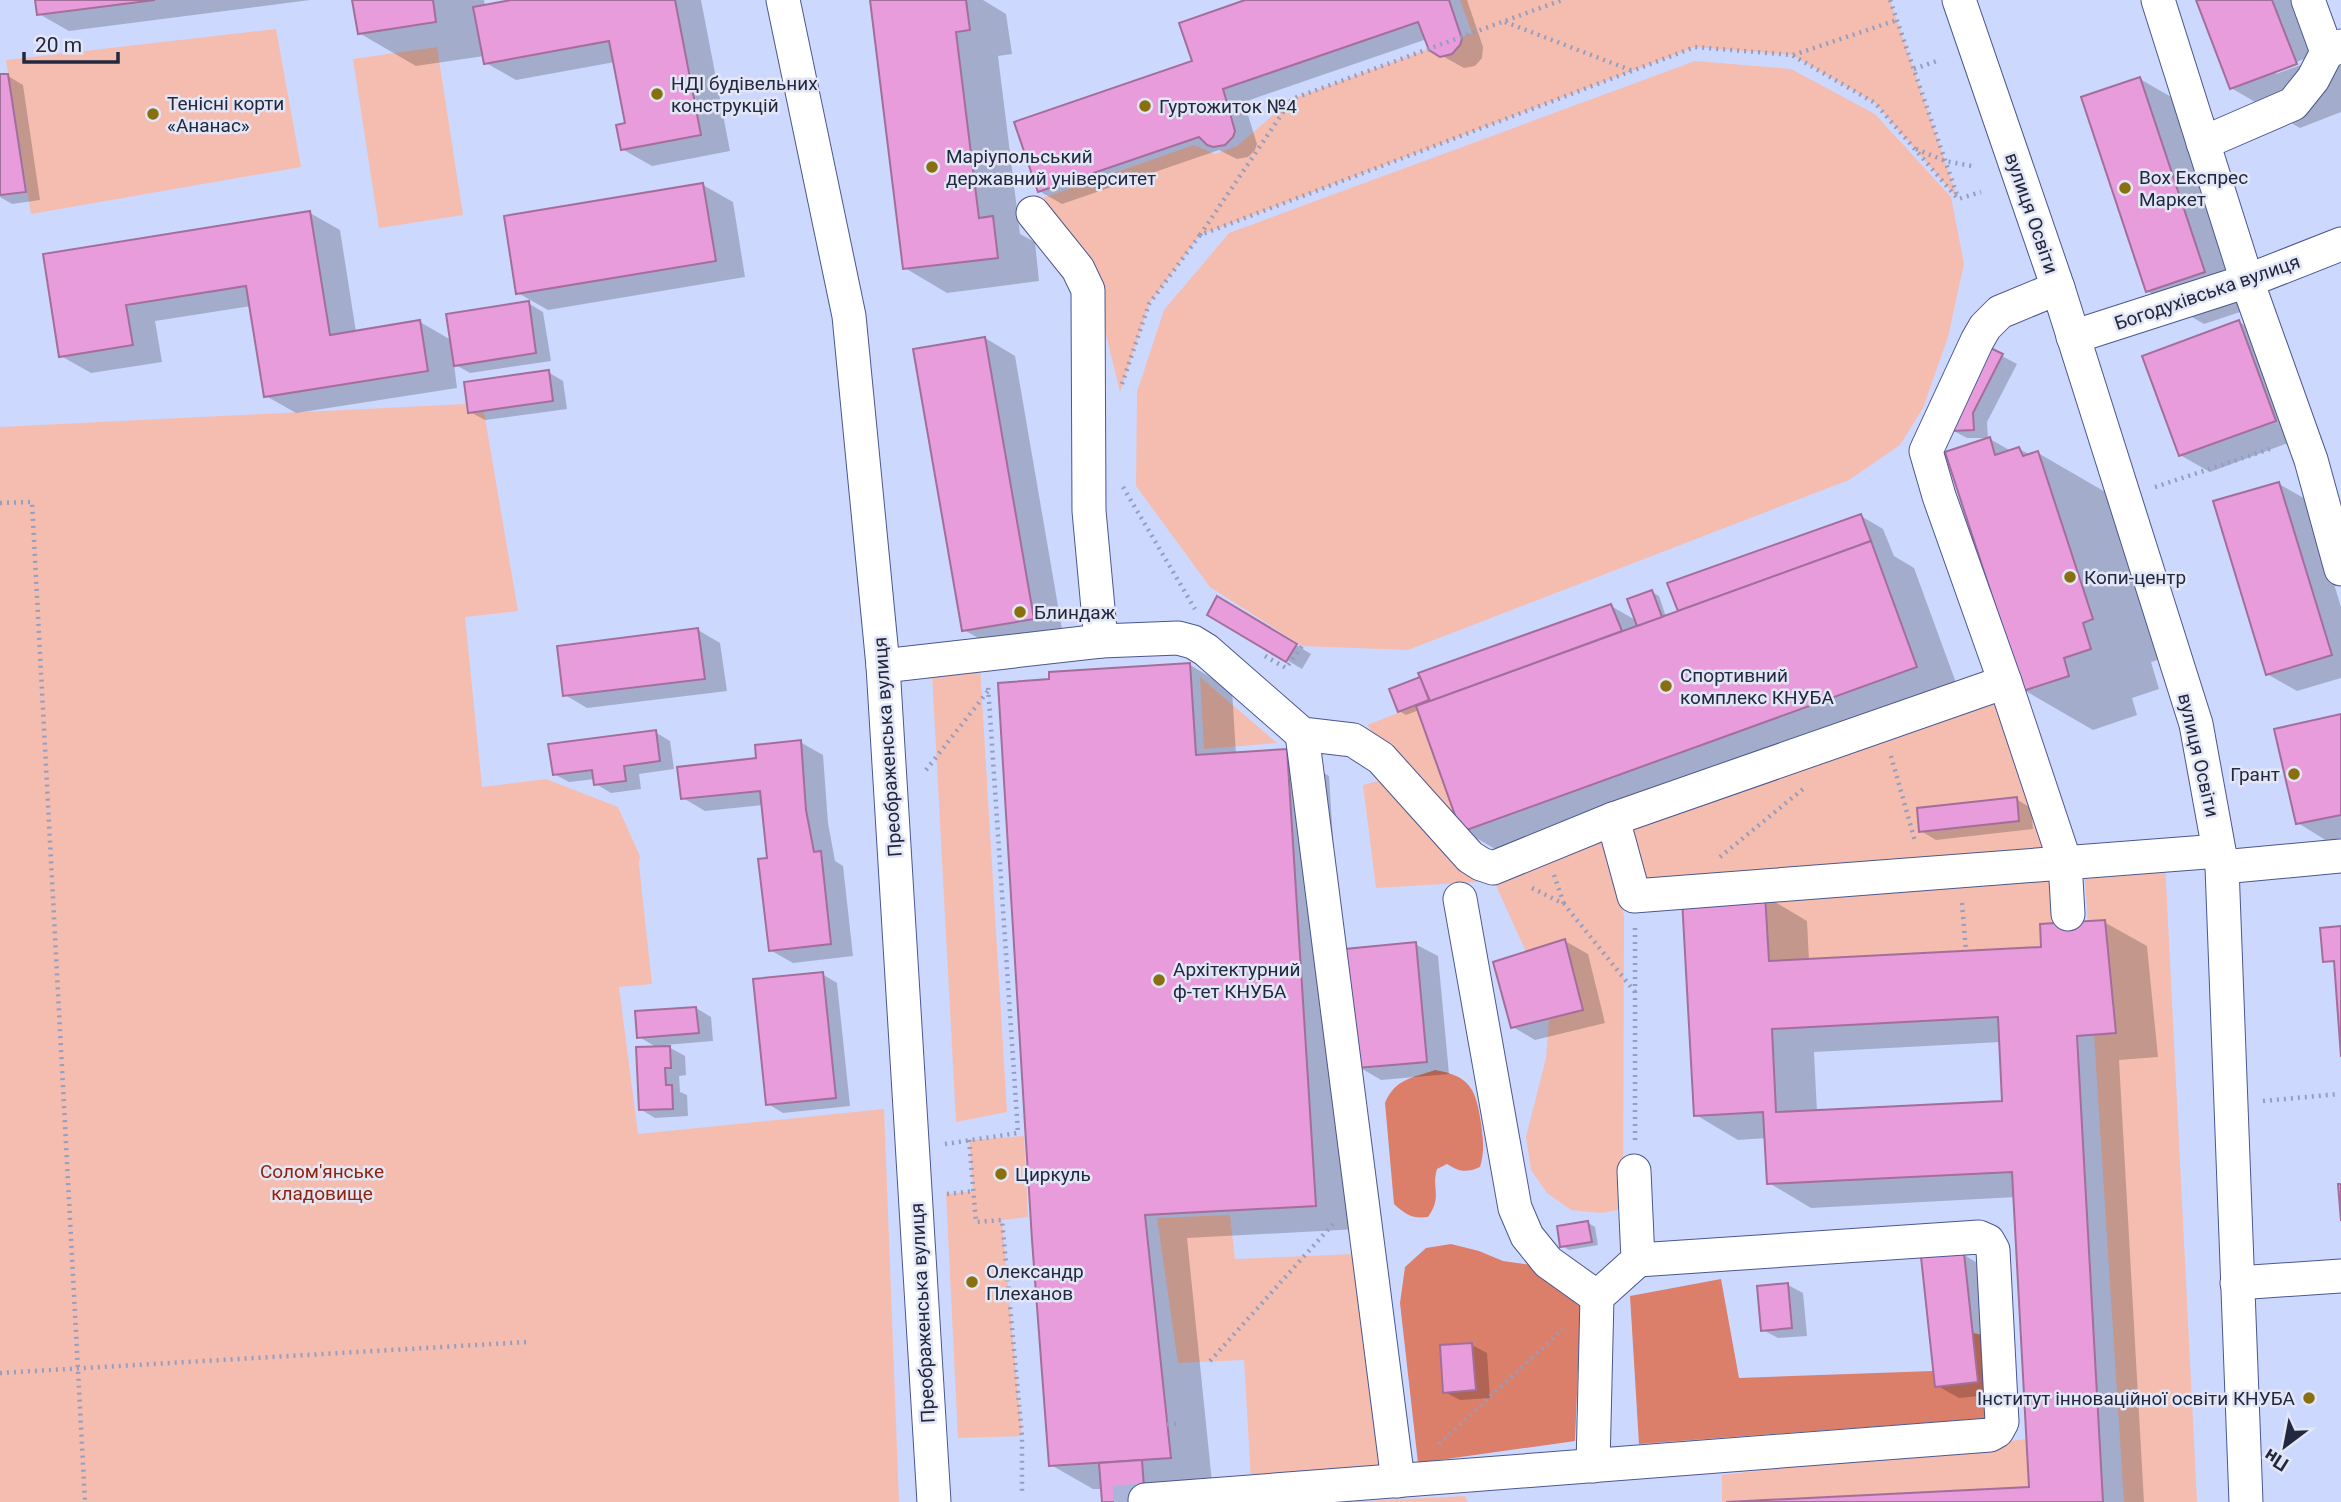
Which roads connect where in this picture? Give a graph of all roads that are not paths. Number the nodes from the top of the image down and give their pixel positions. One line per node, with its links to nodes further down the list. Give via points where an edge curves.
1 (783, 0): 14 (street, Преображенська вулиця, via 849,316)
2 (1959, 0): 10 (street, вулиця Освіти)
3 (2158, 0): 6 (street)
4 (2308, 0): 5 (street)
5 (2334, 49): 6 (street, via 2293,104)
6 (2203, 143): 9 (street)
7 (1033, 213): 13 (street, via 1078,269 1088,290 1088,511)
8 (2341, 244): 9 (street, Богодухівська вулиця)
9 (2247, 281): 11 (street, Богодухівська вулиця); 12 (street, via 2303,439)
10 (2058, 288): 11 (street, вулиця Освіти); 15 (street, via 1992,318 1926,451)
11 (2073, 337): 19 (street, вулиця Освіти, via 2196,724)
12 (2341, 569)
13 (1101, 641): 14 (street); 16 (street, via 1178,638 1193,642)
14 (883, 666): 31 (street, Преображенська вулиця)
15 (2005, 682): 17 (street); 20 (street)
16 (1302, 734): 17 (street, via 1353,740 1369,749 1469,857 1493,868); 29 (street)
17 (1613, 818): 20 (street, via 1634,896 1924,873 1961,880)
18 (2341, 856): 19 (street)
19 (2221, 859): 20 (street); 26 (street, вулиця Освіти)
20 (2066, 872): 22 (street)
21 (1460, 899): 27 (street, via 1515,1208 1527,1237 1548,1262)
22 (2068, 914)
23 (1634, 1171): 24 (street)
24 (1638, 1260): 27 (street); 28 (street, via 1979,1237 1988,1241 1993,1250 2002,1422 1990,1435)
25 (2341, 1276): 26 (street)
26 (2237, 1283): 32 (street, вулиця Освіти)
27 (1597, 1297): 28 (street)
28 (1593, 1466): 29 (street)
29 (1398, 1481): 30 (street)
30 (1145, 1500)
31 (934, 1502)
32 (2246, 1502)

